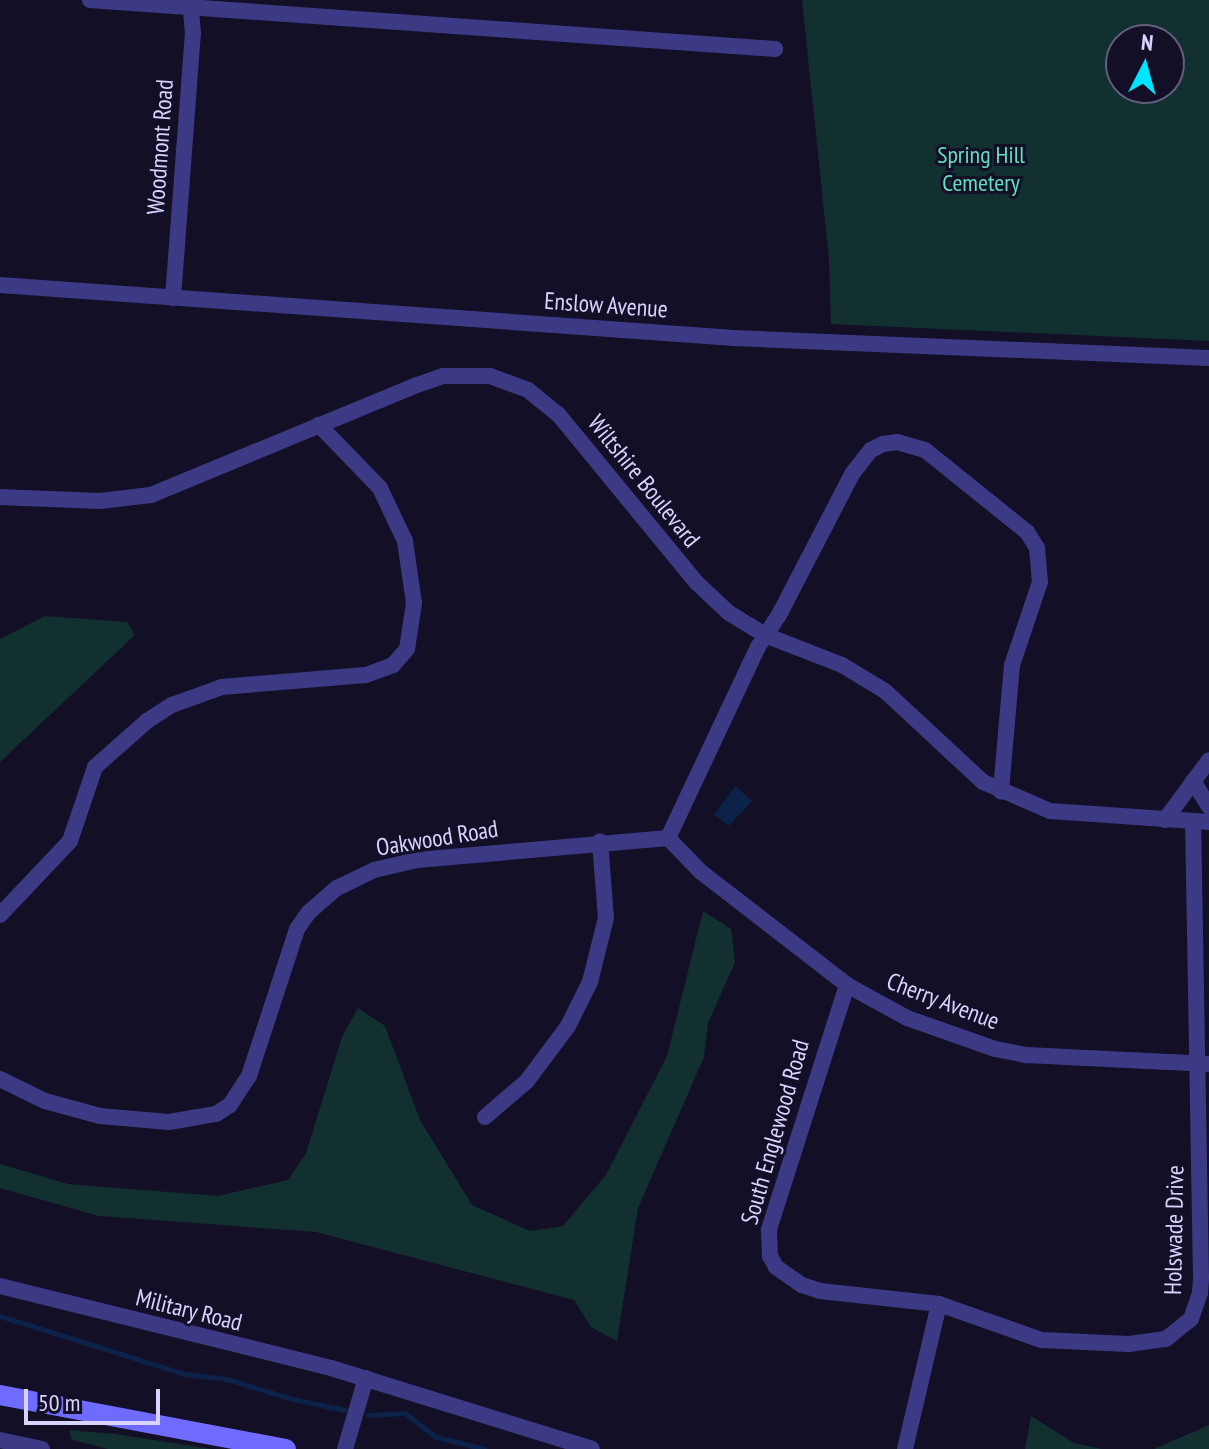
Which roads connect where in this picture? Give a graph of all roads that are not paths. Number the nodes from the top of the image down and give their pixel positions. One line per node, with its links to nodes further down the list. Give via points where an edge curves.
1 (90, 0): 2 (street)
2 (190, 4): 3 (street); 5 (street, Woodmont Road, via 193,34)
3 (775, 49)
4 (0, 285): 5 (street, Enslow Avenue)
5 (173, 298): 6 (street, Enslow Avenue, via 748,339)
6 (1209, 358)
7 (319, 425): 8 (street, Wiltshire Boulevard, via 151,495 100,501); 9 (street, Wiltshire Boulevard, via 443,376 509,381 558,414 712,599); 18 (street, via 380,488 405,541 414,603 407,649 393,665 373,674 222,687 172,705 147,721 95,767 70,841)
8 (0, 497)
9 (765, 635): 12 (street, Wiltshire Boulevard, via 842,665 885,691 961,765); 12 (street, via 860,461 883,444 925,450 1027,532 1041,564 1036,597 1012,665); 16 (street)
10 (1209, 760): 11 (street)
11 (1193, 781): 13 (street); 14 (street)
12 (1001, 792): 14 (street, Wiltshire Boulevard, via 1063,813)
13 (1209, 807)
14 (1165, 820): 15 (street, Wiltshire Boulevard)
15 (1201, 822): 20 (street, Holswade Drive)
16 (668, 838): 17 (street, Oakwood Road); 19 (street, Cherry Avenue, via 701,872)
17 (600, 841): 21 (street, Oakwood Road, via 394,864 329,894 297,929 249,1076 230,1105 216,1114 169,1122 100,1116 45,1101); 22 (street, via 606,918 590,982 568,1026 535,1071)
18 (0, 915)
19 (847, 985): 20 (street, Cherry Avenue, via 907,1018 995,1049 1060,1058); 24 (street, South Englewood Road, via 773,1216 770,1256 786,1277 820,1291)
20 (1203, 1064): 24 (street, Holswade Drive, via 1200,1293 1191,1319 1180,1330 1148,1343 1066,1343 1018,1333)
21 (0, 1079)
22 (485, 1117)
23 (0, 1286): 25 (street, Military Road)
24 (939, 1304): 32 (street)
25 (366, 1378): 30 (street); 31 (street, Military Road)
26 (0, 1395): 29 (street)
27 (0, 1440): 28 (street)
28 (42, 1449)
29 (286, 1449)
30 (345, 1449)
31 (592, 1449)
32 (905, 1449)

